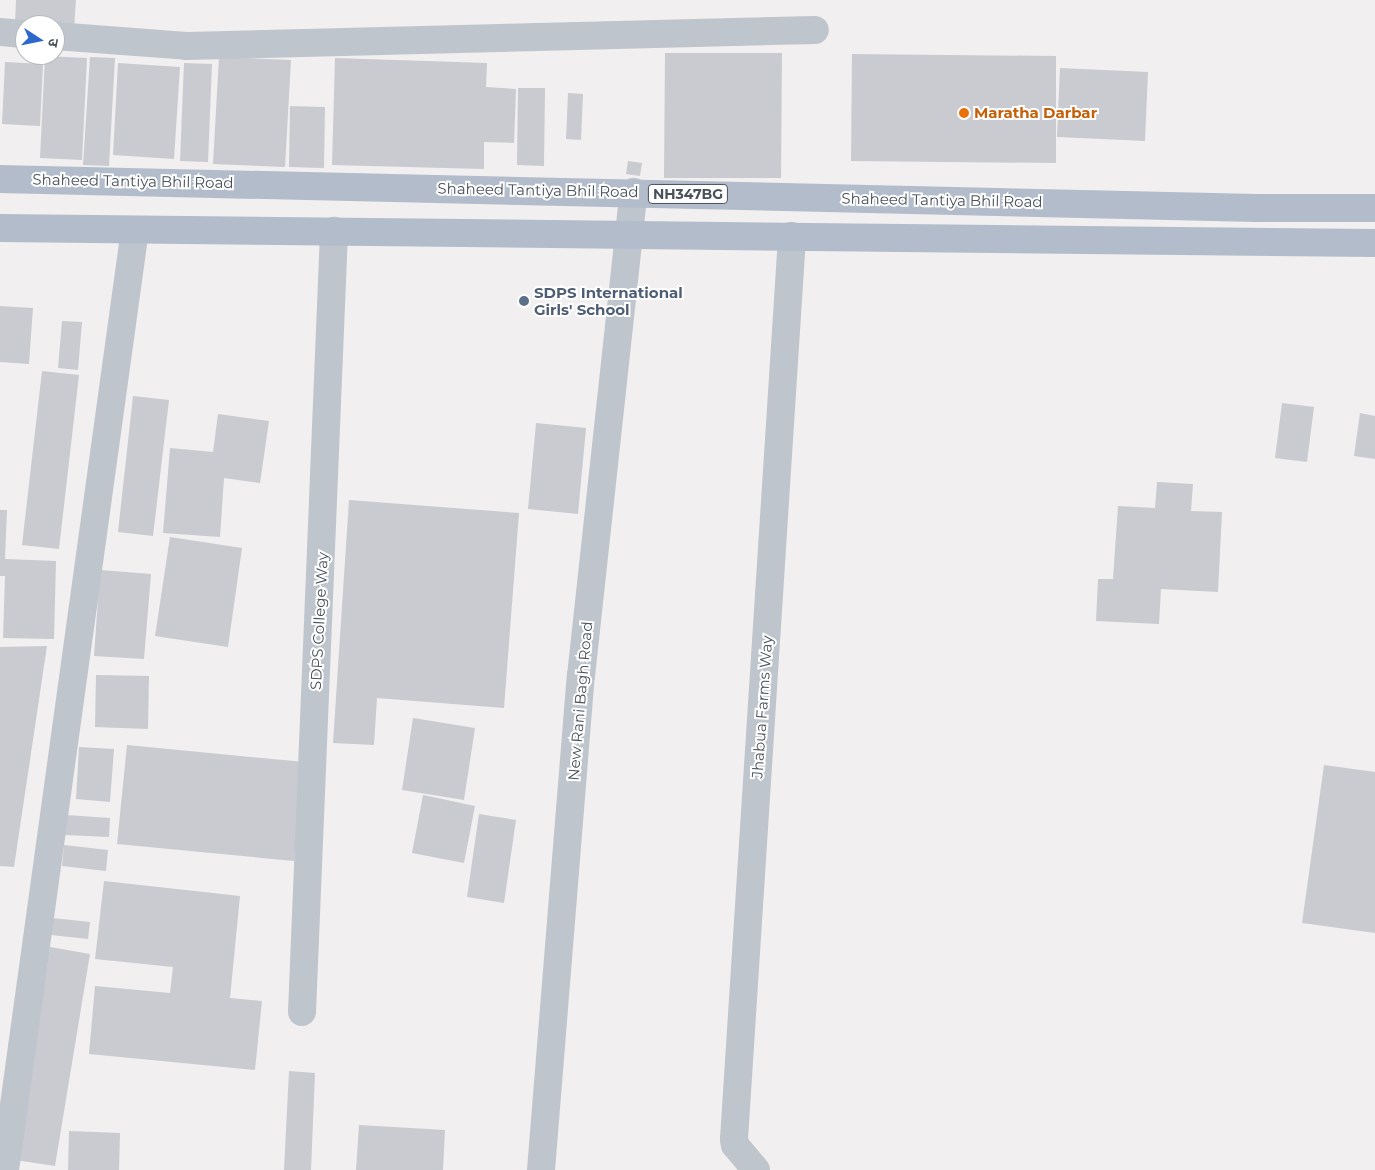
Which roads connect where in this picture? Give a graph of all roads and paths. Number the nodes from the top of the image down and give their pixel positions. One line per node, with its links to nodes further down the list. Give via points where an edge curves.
1 (815, 30): 4 (street, via 187,46)
2 (0, 32): 3 (street)
3 (15, 33)
4 (65, 37)
5 (0, 179): 6 (main road, Shaheed Tantiya Bhil Road / NH347BG)
6 (634, 192): 7 (main road, Shaheed Tantiya Bhil Road / NH347BG, via 1257,208); 11 (street, New Rani Bagh Road)
7 (1375, 208)
8 (0, 228): 9 (main road)
9 (135, 230): 10 (main road); 15 (street)
10 (334, 231): 11 (main road); 14 (street, SDPS College Way)
11 (631, 234): 12 (main road); 16 (street, New Rani Bagh Road, via 582,676)
12 (792, 236): 13 (main road); 17 (street, Jhabua Farms Way, via 734,1139 735,1145)
13 (1375, 243)
14 (302, 1012)
15 (5, 1170)
16 (541, 1170)
17 (756, 1170)

